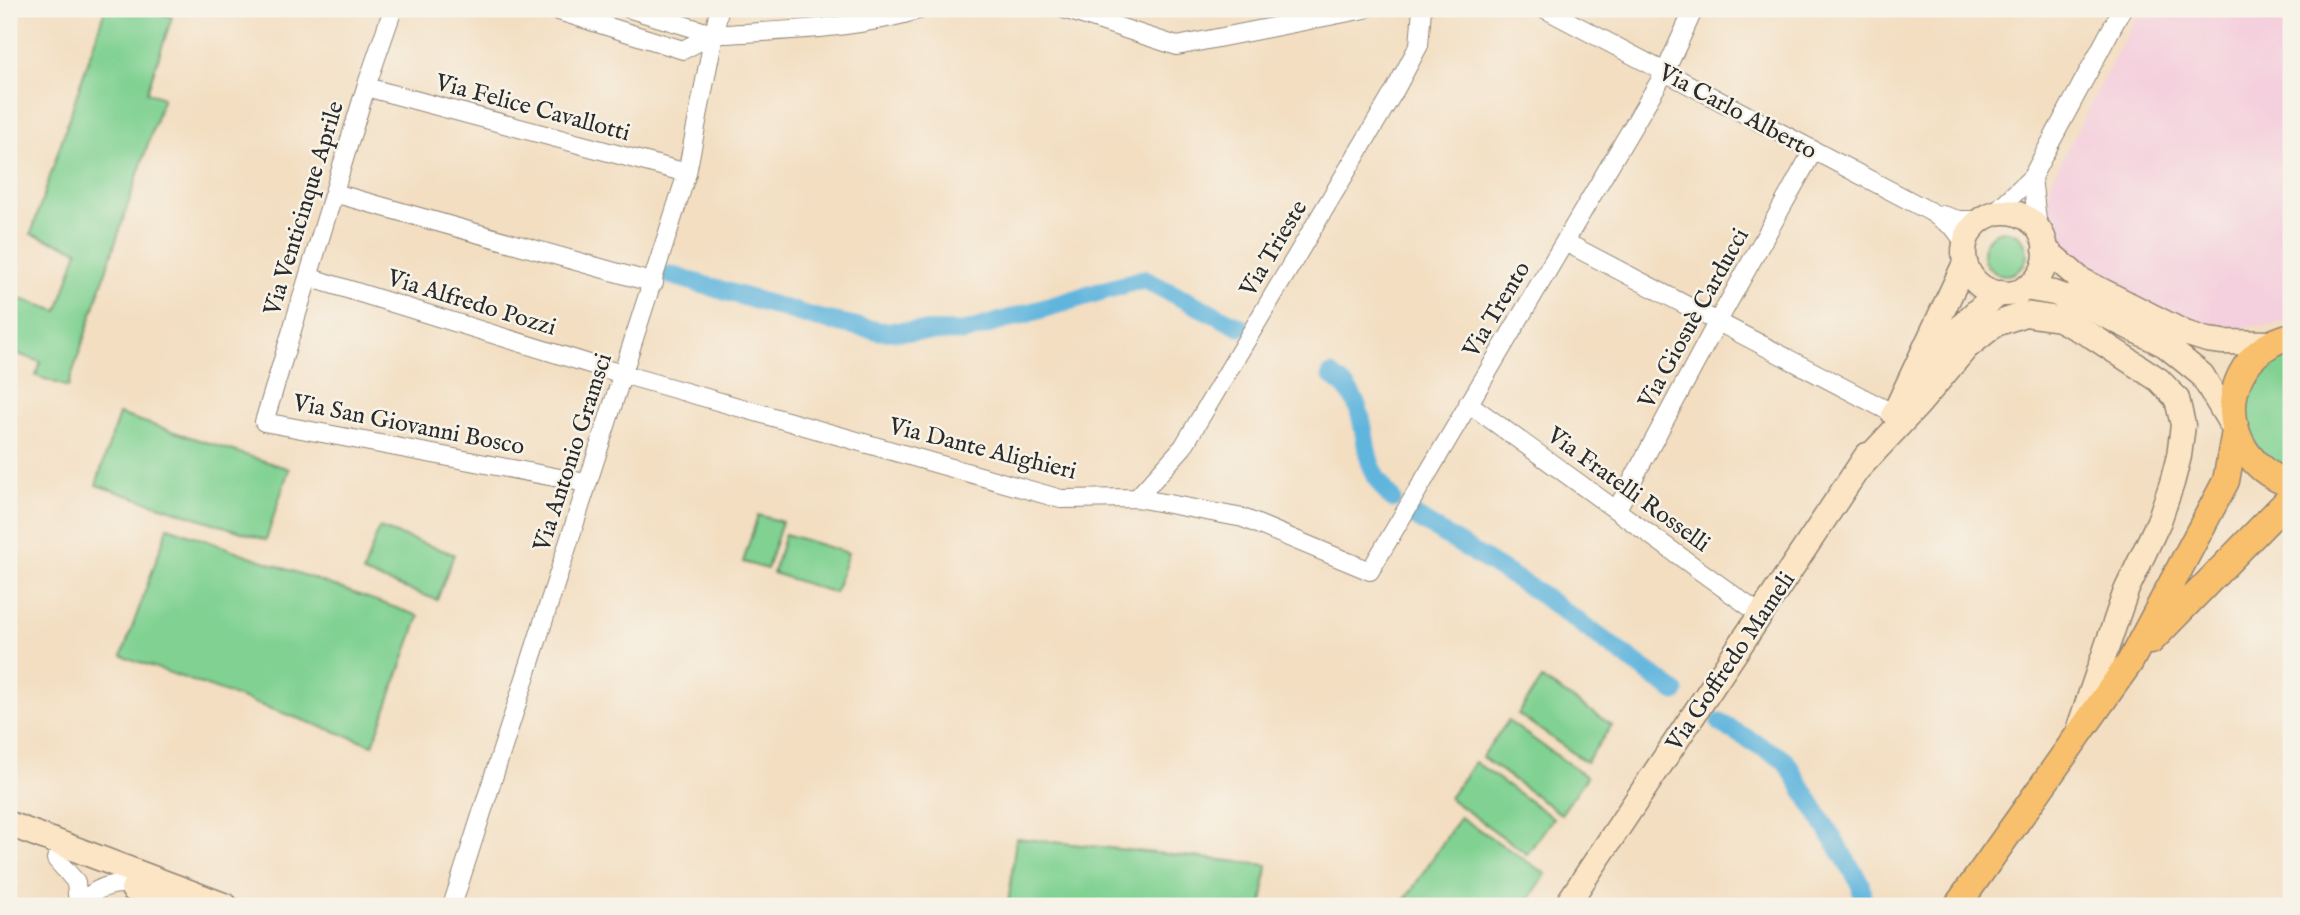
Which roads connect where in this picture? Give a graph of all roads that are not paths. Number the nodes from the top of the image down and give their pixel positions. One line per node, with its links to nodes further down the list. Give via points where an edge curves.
1 (393, 9): 14 (street, Via Venticinque Aprile)
2 (552, 9): 12 (street, via 683,50)
3 (631, 9): 12 (street)
4 (719, 9): 12 (street, Via Antonio Gramsci)
5 (922, 9): 12 (street, via 843,27)
6 (1064, 9): 11 (street, via 1177,46)
7 (1422, 9): 38 (street, Via Trieste, via 1419,45 1395,90 1183,447)
8 (1545, 9): 13 (street, Via Carlo Alberto)
9 (1694, 9): 13 (street, Via Trento)
10 (2122, 9): 17 (street)
11 (1356, 10)
12 (713, 34): 16 (street, Via Antonio Gramsci)
13 (1665, 72): 15 (street, Via Carlo Alberto); 22 (street, Via Trento)
14 (366, 87): 16 (street, Via Felice Cavallotti); 18 (street, Via Venticinque Aprile)
15 (1813, 151): 19 (street, Via Carlo Alberto); 27 (street, Via Giosuè Carducci)
16 (687, 173): 25 (street, Via Antonio Gramsci)
17 (2032, 177): 20 (street); 21 (street)
18 (334, 192): 24 (street, Via Venticinque Aprile); 25 (street)
19 (1931, 212): 20 (street, Via Carlo Alberto, via 1958,219); 23 (street, Via Carlo Alberto, via 1954,228)
20 (1987, 217): 21 (street, via 2019,214); 23 (street, via 1970,230)
21 (2042, 239): 26 (street, via 2041,272); 28 (street, via 2081,279 2176,329 2207,340)
22 (1565, 242): 27 (street); 30 (street, Via Trento)
23 (1965, 253): 26 (street, via 1970,274 1978,284 1989,290); 31 (street, Via Goffredo Mameli)
24 (308, 277): 29 (street, Via Alfredo Pozzi); 32 (street, Via Venticinque Aprile)
25 (654, 283): 29 (street, Via Antonio Gramsci)
26 (2013, 291): 31 (street, Via Goffredo Mameli, via 1971,315 1954,332); 33 (street, via 2054,293 2165,345 2202,374)
27 (1718, 321): 31 (street); 39 (street, Via Giosuè Carducci)
28 (2281, 340): 33 (main road, via 2252,358 2237,382 2232,407)
29 (622, 374): 35 (street, Via Antonio Gramsci); 38 (street, Via Dante Alighieri, via 1061,499)
30 (1468, 403): 39 (street, Via Fratelli Rosselli); 40 (street, Via Trento)
31 (1894, 414): 34 (street, Via Goffredo Mameli)
32 (264, 422): 35 (street, Via San Giovanni Bosco)
33 (2235, 431): 36 (main road, via 2244,450 2261,468); 42 (main road, via 2226,481)
34 (1858, 470): 41 (street, Via Goffredo Mameli); 43 (street, via 1966,348 1996,324 2025,314 2059,319 2092,337 2160,380 2177,399 2183,425 2172,483 2117,615)
35 (586, 483): 51 (street, Via Antonio Gramsci)
36 (2291, 484)
37 (2291, 497): 42 (main road)
38 (1137, 498): 40 (street, Via Dante Alighieri, via 1243,518)
39 (1617, 509): 41 (street, Via Fratelli Rosselli)
40 (1370, 571)
41 (1761, 615): 52 (street, Via Goffredo Mameli)
42 (2130, 662): 43 (main road)
43 (2073, 742): 53 (main road)
44 (9, 824): 50 (street)
45 (9, 840): 46 (street)
46 (56, 859): 47 (street); 48 (street, via 76,883)
47 (121, 884): 48 (street, via 96,891); 49 (street)
48 (79, 906)
49 (177, 906)
50 (226, 906)
51 (452, 906)
52 (1566, 906)
53 (1957, 906)

